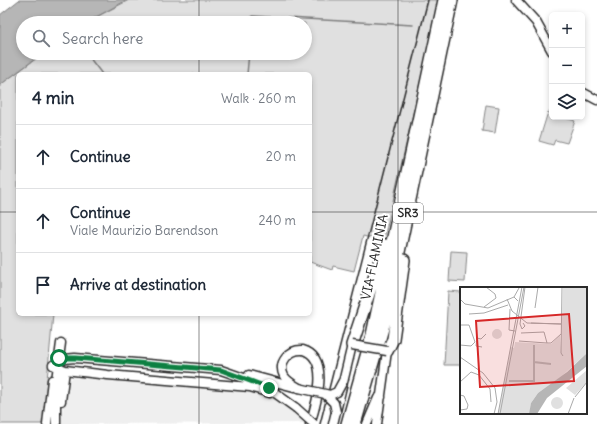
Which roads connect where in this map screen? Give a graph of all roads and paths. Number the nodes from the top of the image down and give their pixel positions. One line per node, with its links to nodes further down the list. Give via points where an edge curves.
1 (444, 0): 7 (highway, VIA FLAMINIA / SR3)
2 (452, 0): 8 (highway, VIA FLAMINIA / SR3)
3 (516, 0): 4 (street, via 536,22)
4 (550, 48)
5 (585, 94): 6 (street)
6 (597, 100)
7 (399, 209): 9 (highway); 29 (highway, VIA FLAMINIA / SR3, via 372,335)
8 (406, 218): 10 (highway, via 402,277 392,343); 30 (highway, VIA FLAMINIA / SR3, via 380,341)
9 (352, 345): 10 (street, bridge); 17 (street)
10 (387, 351): 21 (street)
11 (76, 358): 12 (street); 13 (street, via 65,358); 13 (street, via 61,343)
12 (109, 361): 14 (street); 16 (street, via 104,368)
13 (59, 364): 16 (street); 24 (street); 25 (street)
14 (201, 369): 15 (street); 18 (street, via 206,375)
15 (221, 370): 19 (street); 22 (street, via 264,385)
16 (108, 375): 18 (street)
17 (343, 381): 20 (street, bridge, via 337,392); 23 (street, bridge)
18 (202, 383): 22 (street, via 255,388)
19 (299, 388): 20 (street, bridge); 26 (street, via 285,377 282,366 290,353 303,350 313,356 319,373 319,386)
20 (326, 396): 23 (street, bridge, via 334,403)
21 (380, 397): 31 (street, via 374,404); 32 (street)
22 (293, 406): 27 (street, bridge)
23 (336, 412): 28 (street)
24 (47, 424)
25 (57, 424)
26 (310, 424)
27 (314, 424)
28 (333, 424)
29 (346, 424)
30 (356, 424)
31 (366, 424)
32 (377, 424)

